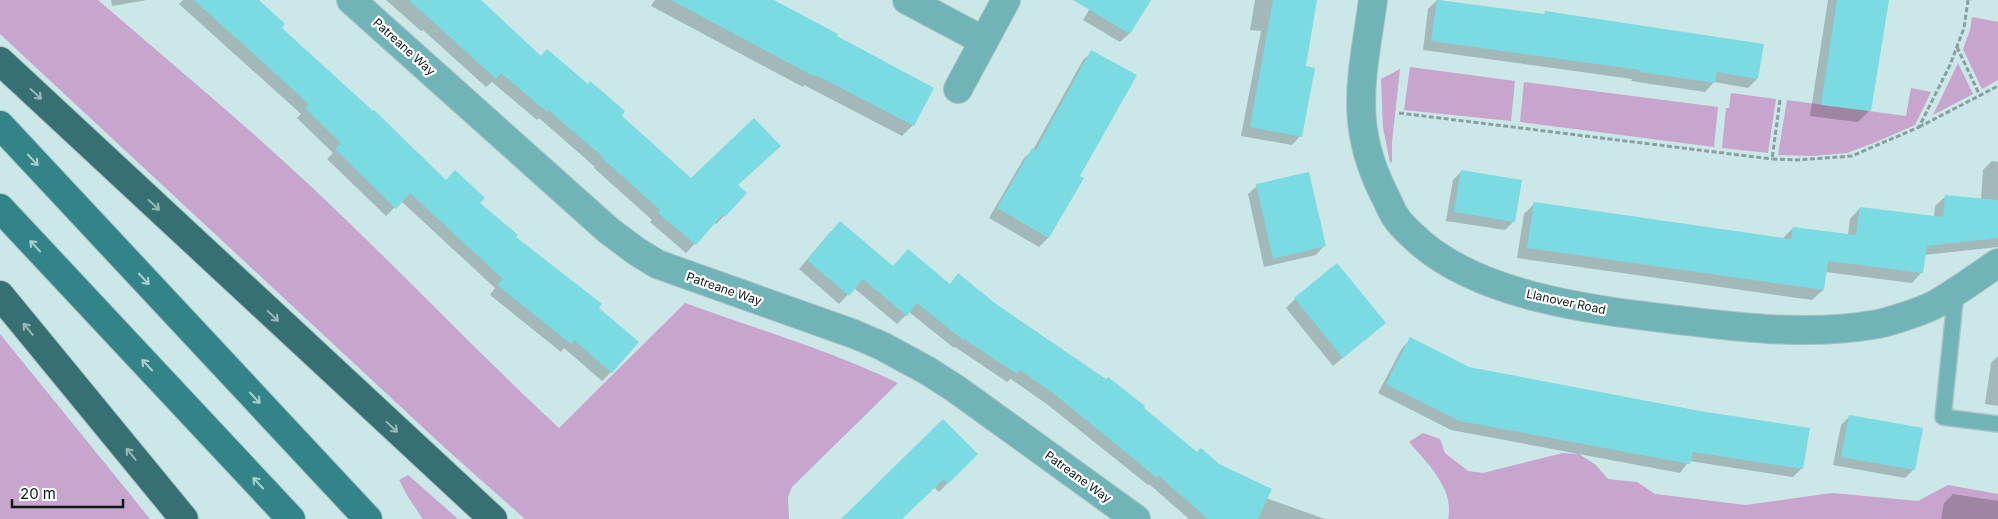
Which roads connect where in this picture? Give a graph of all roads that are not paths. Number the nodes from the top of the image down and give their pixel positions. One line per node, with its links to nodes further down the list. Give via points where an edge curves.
1 (351, 0): 18 (street, Patreane Way, via 601,224 636,251 684,275 830,324 928,370)
2 (906, 0): 5 (street)
3 (1006, 0): 5 (street)
4 (1374, 0): 11 (street, Llanover Road, via 1360,91 1363,139 1375,175 1397,220 1426,249 1460,269 1516,291 1593,310 1768,330 1832,330 1881,323 1934,305)
5 (984, 41): 7 (street)
6 (0, 61): 17 (highway, one-way to 17)
7 (958, 89)
8 (0, 125): 16 (main road, one-way to 16)
9 (0, 208): 15 (main road, one-way to 9)
10 (1998, 263): 11 (street, Llanover Road)
11 (1956, 291): 13 (lane, via 1943,417)
12 (0, 294): 14 (highway, one-way to 12)
13 (1998, 424)
14 (184, 519)
15 (291, 519)
16 (368, 519)
17 (493, 519)
18 (1136, 519)

